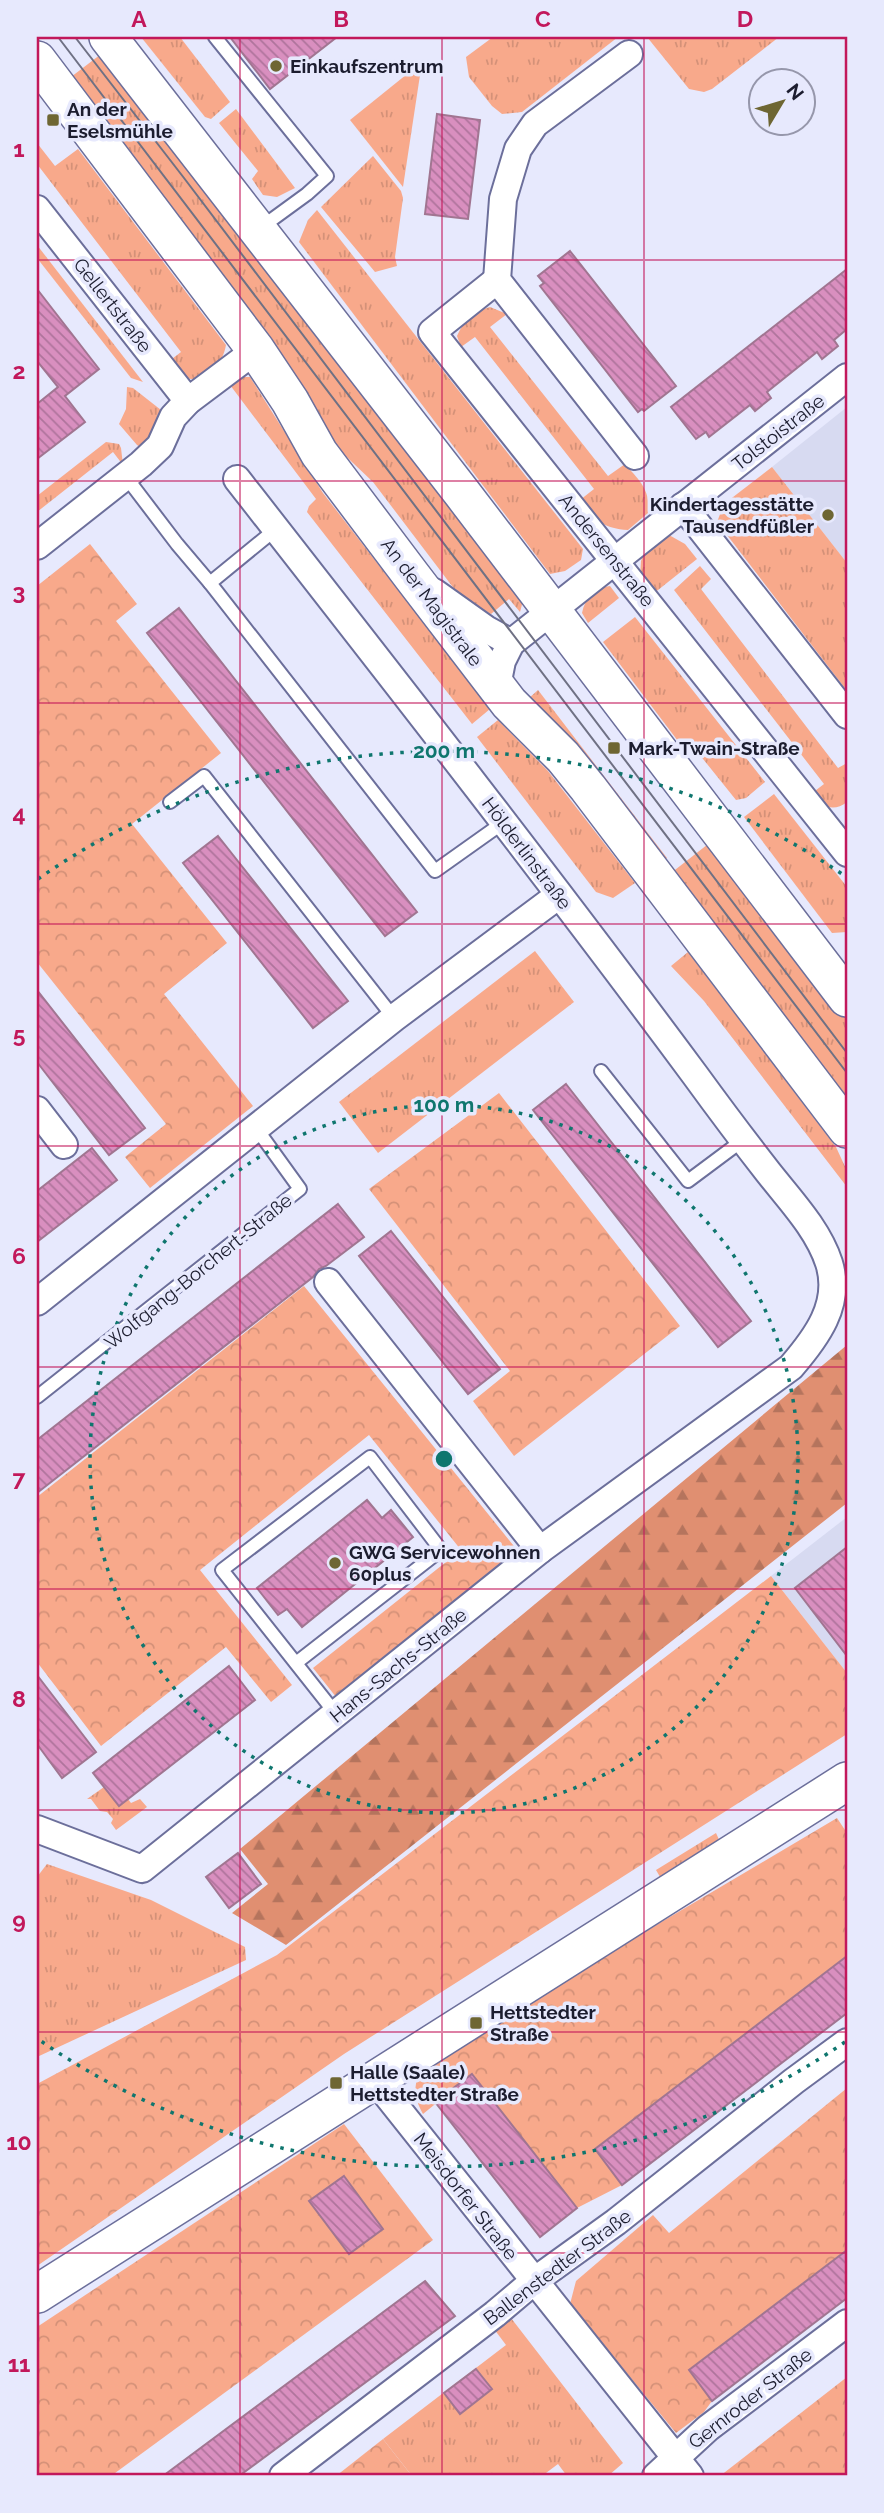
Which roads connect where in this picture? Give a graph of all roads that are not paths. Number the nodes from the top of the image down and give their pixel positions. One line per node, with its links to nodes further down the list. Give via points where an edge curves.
1 (108, 37): 6 (main road)
2 (215, 37): 6 (lane, via 327,176)
3 (629, 54): 7 (street, via 536,124 518,149 503,199)
4 (37, 60): 8 (main road, An der Magistrale)
5 (37, 209): 10 (street, Gellertstraße)
6 (259, 229): 20 (main road)
7 (498, 280): 11 (street); 17 (street, Andersenstraße, via 432,332)
8 (256, 350): 10 (street); 18 (main road, An der Magistrale, via 319,453)
9 (847, 377): 14 (street, Tolstoistraße)
10 (188, 401): 12 (street, via 173,416 160,446)
11 (635, 456)
12 (125, 477): 16 (street); 19 (lane)
13 (237, 479): 15 (street, Hölderlinstraße)
14 (682, 506): 17 (street, Tolstoistraße); 23 (street)
15 (276, 529): 19 (lane); 25 (street, Hölderlinstraße)
16 (37, 546)
17 (615, 561): 20 (street, Tolstoistraße); 26 (street, Andersenstraße)
18 (411, 575): 21 (street); 22 (main road, An der Magistrale)
19 (210, 583): 25 (lane, via 435,871)
20 (552, 610): 21 (street, Tolstoistraße); 28 (main road)
21 (511, 643): 22 (street)
22 (497, 686): 33 (main road, An der Magistrale, via 589,788)
23 (847, 715)
24 (170, 802): 29 (lane, via 204,776)
25 (505, 822): 27 (street, Hölderlinstraße)
26 (842, 836)
27 (559, 895): 29 (street); 34 (street, Hölderlinstraße)
28 (841, 976)
29 (394, 1018): 32 (street)
30 (601, 1071): 34 (lane, via 688,1181)
31 (37, 1110): 35 (street)
32 (256, 1128): 38 (street); 39 (lane, Wolfgang-Borchert-Straße, via 300,1189)
33 (847, 1129)
34 (743, 1140): 36 (street, Hölderlinstraße)
35 (64, 1145)
36 (813, 1230): 40 (street, Hans-Sachs-Straße, via 830,1266 832,1289 822,1328 810,1346 791,1367)
37 (328, 1282): 40 (street)
38 (37, 1302)
39 (37, 1397)
40 (540, 1550): 42 (street, Hans-Sachs-Straße)
41 (296, 1663): 41 (lane, via 222,1570 370,1457 441,1549); 42 (lane)
42 (337, 1714): 44 (street, Hans-Sachs-Straße, via 142,1868)
43 (847, 1781): 46 (main road)
44 (37, 1829)
45 (841, 2056): 47 (street, Ballenstedter Straße, via 794,2081)
46 (374, 2080): 47 (street, Meisdorfer Straße); 48 (main road)
47 (534, 2281): 50 (street, Meisdorfer Straße); 51 (street, Ballenstedter Straße)
48 (37, 2294)
49 (847, 2323): 50 (street, Gernroder Straße, via 708,2428)
50 (683, 2467): 52 (street, Gernroder Straße)
51 (284, 2476)
52 (656, 2476)

